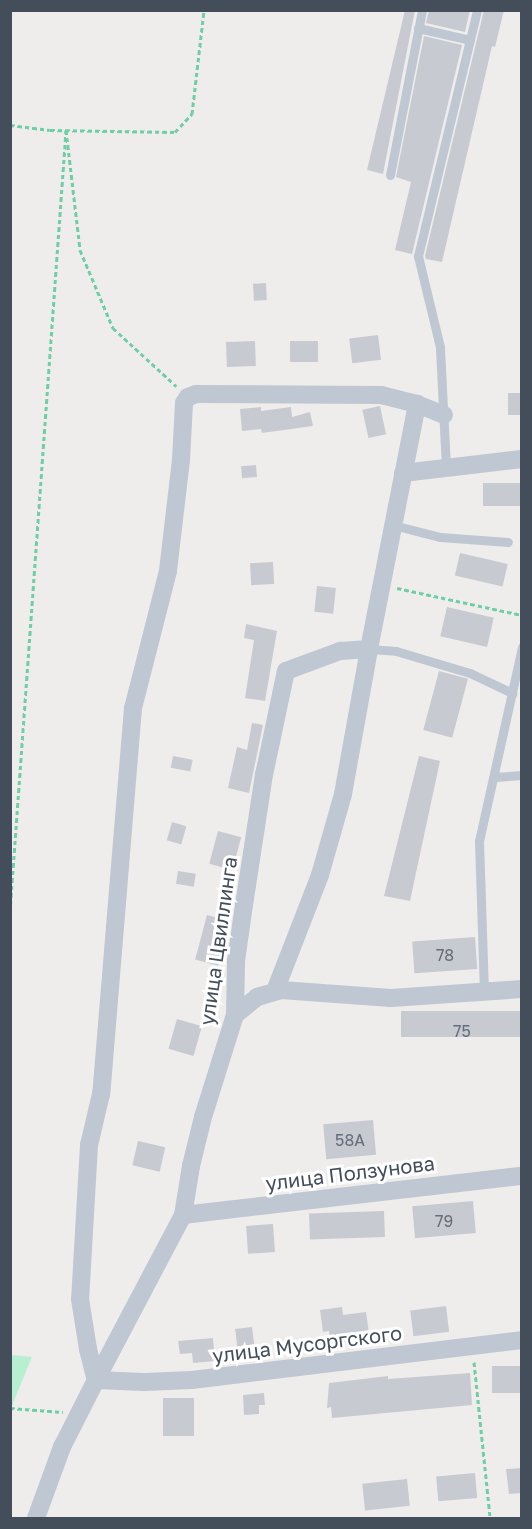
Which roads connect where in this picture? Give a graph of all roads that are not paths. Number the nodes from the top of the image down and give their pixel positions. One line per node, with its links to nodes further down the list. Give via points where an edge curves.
1 (422, 10): 3 (lane)
2 (477, 10): 4 (lane)
3 (418, 28): 4 (lane); 5 (lane)
4 (470, 40): 7 (lane, via 418,256 440,347)
5 (390, 175)
6 (417, 404): 7 (street); 10 (street); 25 (street, via 381,395 196,394 184,403 168,571 134,708 101,1094 89,1145 80,1299)
7 (444, 415): 9 (lane)
8 (522, 459): 9 (street)
9 (446, 467): 10 (street)
10 (403, 473): 11 (street)
11 (393, 525): 12 (lane, via 440,537); 14 (street)
12 (508, 542)
13 (522, 647): 15 (lane)
14 (369, 649): 15 (lane, via 396,651 470,673); 19 (street, via 343,794 320,875); 21 (street, улица Цвиллинга, via 340,651 286,671 264,776 236,961)
15 (512, 693): 17 (lane)
16 (522, 775): 17 (lane)
17 (494, 777): 20 (lane, via 479,841)
18 (522, 989): 20 (street)
19 (275, 992): 20 (street, via 391,998); 21 (street, via 257,997)
20 (484, 992)
21 (235, 1016): 23 (street, улица Цвиллинга, via 200,1127)
22 (522, 1176): 23 (street, улица Ползунова)
23 (183, 1215): 25 (street, улица Цвиллинга)
24 (522, 1340): 25 (street, улица Мусоргского, via 192,1380)
25 (96, 1380): 26 (street, улица Цвиллинга, via 62,1447)
26 (36, 1518)

